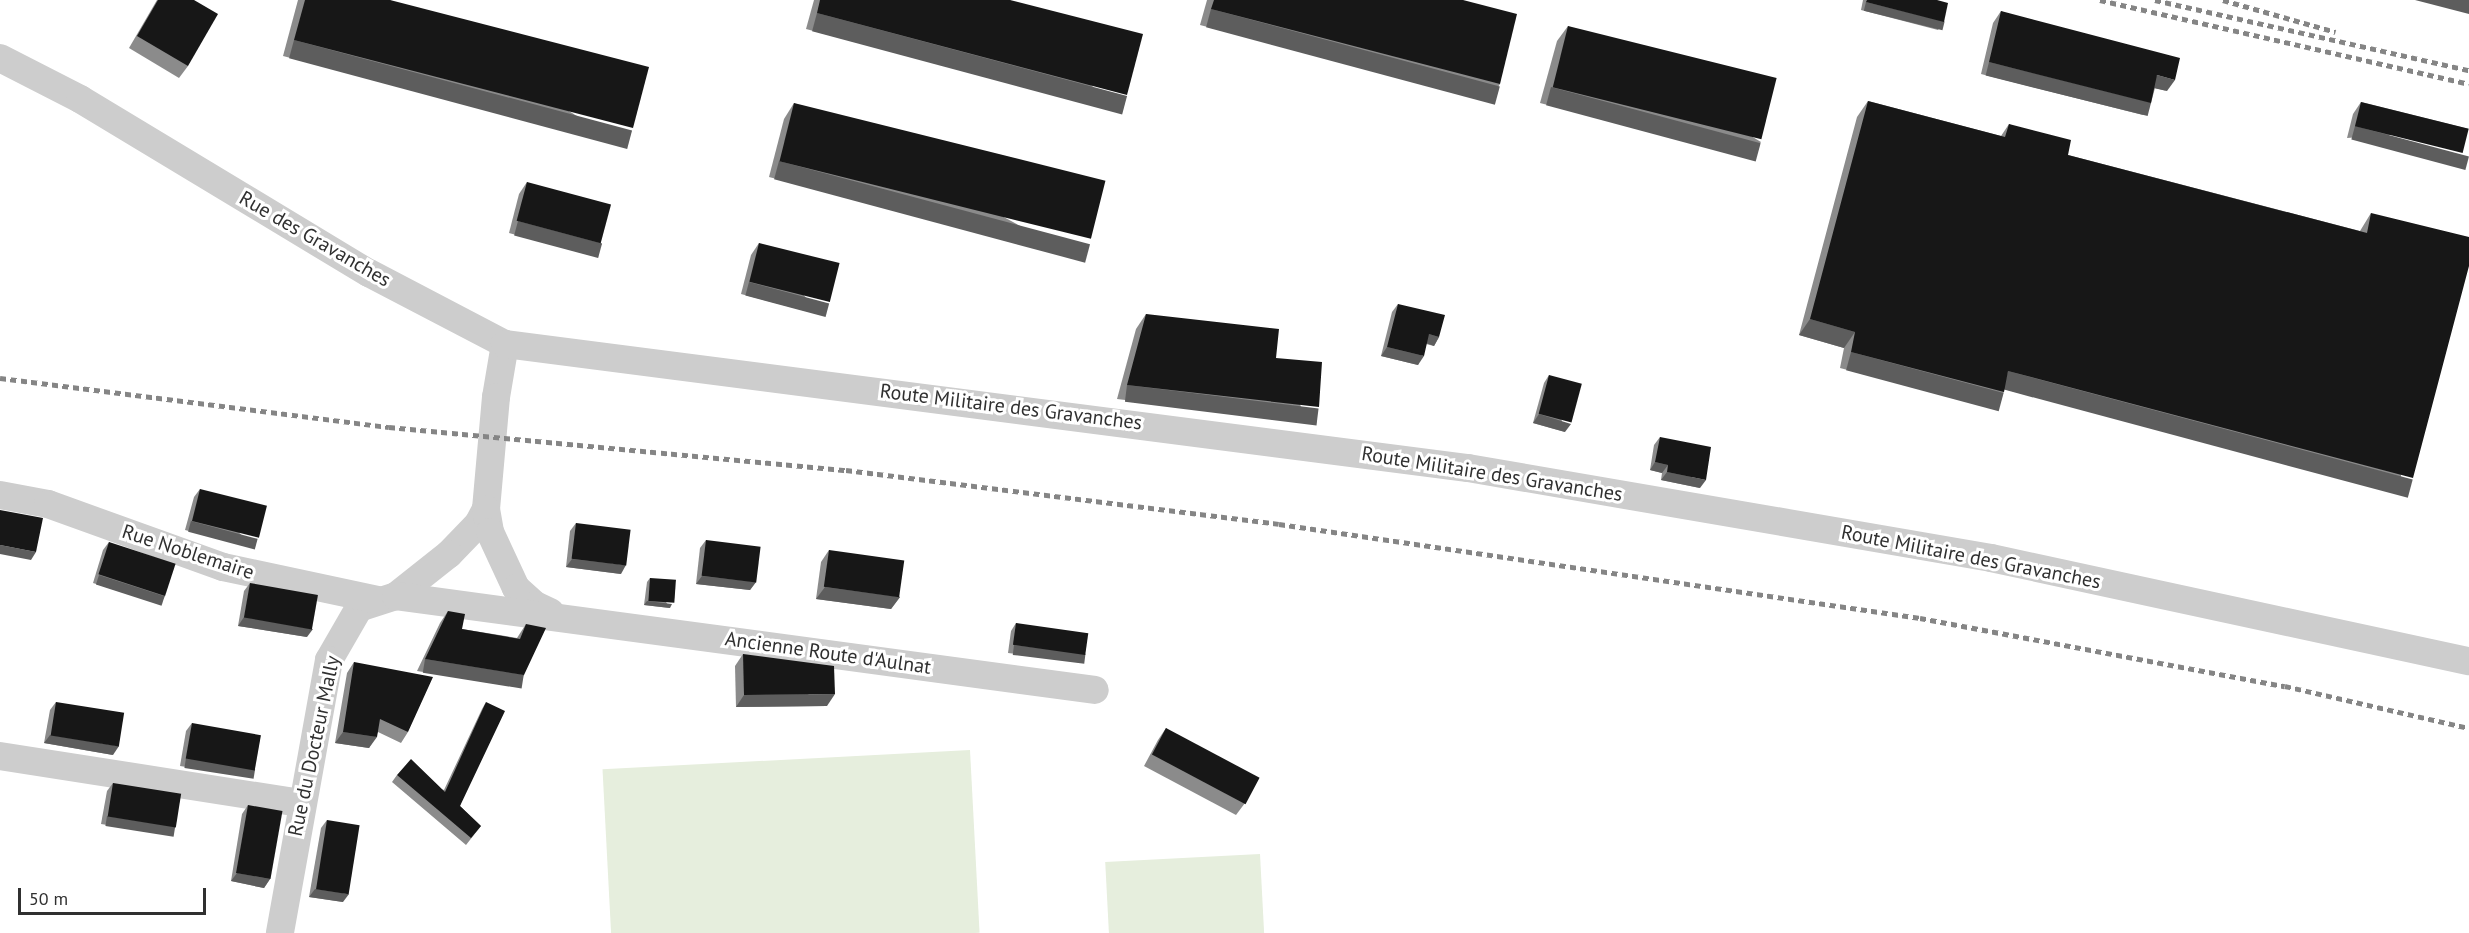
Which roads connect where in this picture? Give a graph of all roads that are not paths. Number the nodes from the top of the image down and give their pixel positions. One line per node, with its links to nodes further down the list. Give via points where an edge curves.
1 (0, 58): 2 (street, Rue des Gravanches, via 80,99 369,273)
2 (505, 344): 4 (street, via 496,397); 7 (street, Route Militaire des Gravanches, via 1468,468 1991,558)
3 (0, 495): 5 (street, Rue Noblemaire, via 48,504 223,567)
4 (488, 498): 5 (street, Rue du Docteur Mally, via 468,537); 6 (street, Ancienne Route d'Aulnat, via 490,532 516,588 535,605)
5 (387, 598): 6 (street, Ancienne Route d'Aulnat); 10 (street, Rue du Docteur Mally, via 359,608 328,660)
6 (560, 617): 8 (street, Ancienne Route d'Aulnat)
7 (2469, 661)
8 (1095, 690)
9 (0, 756): 10 (street)
10 (301, 803): 11 (street, Rue du Docteur Mally)
11 (280, 933)

